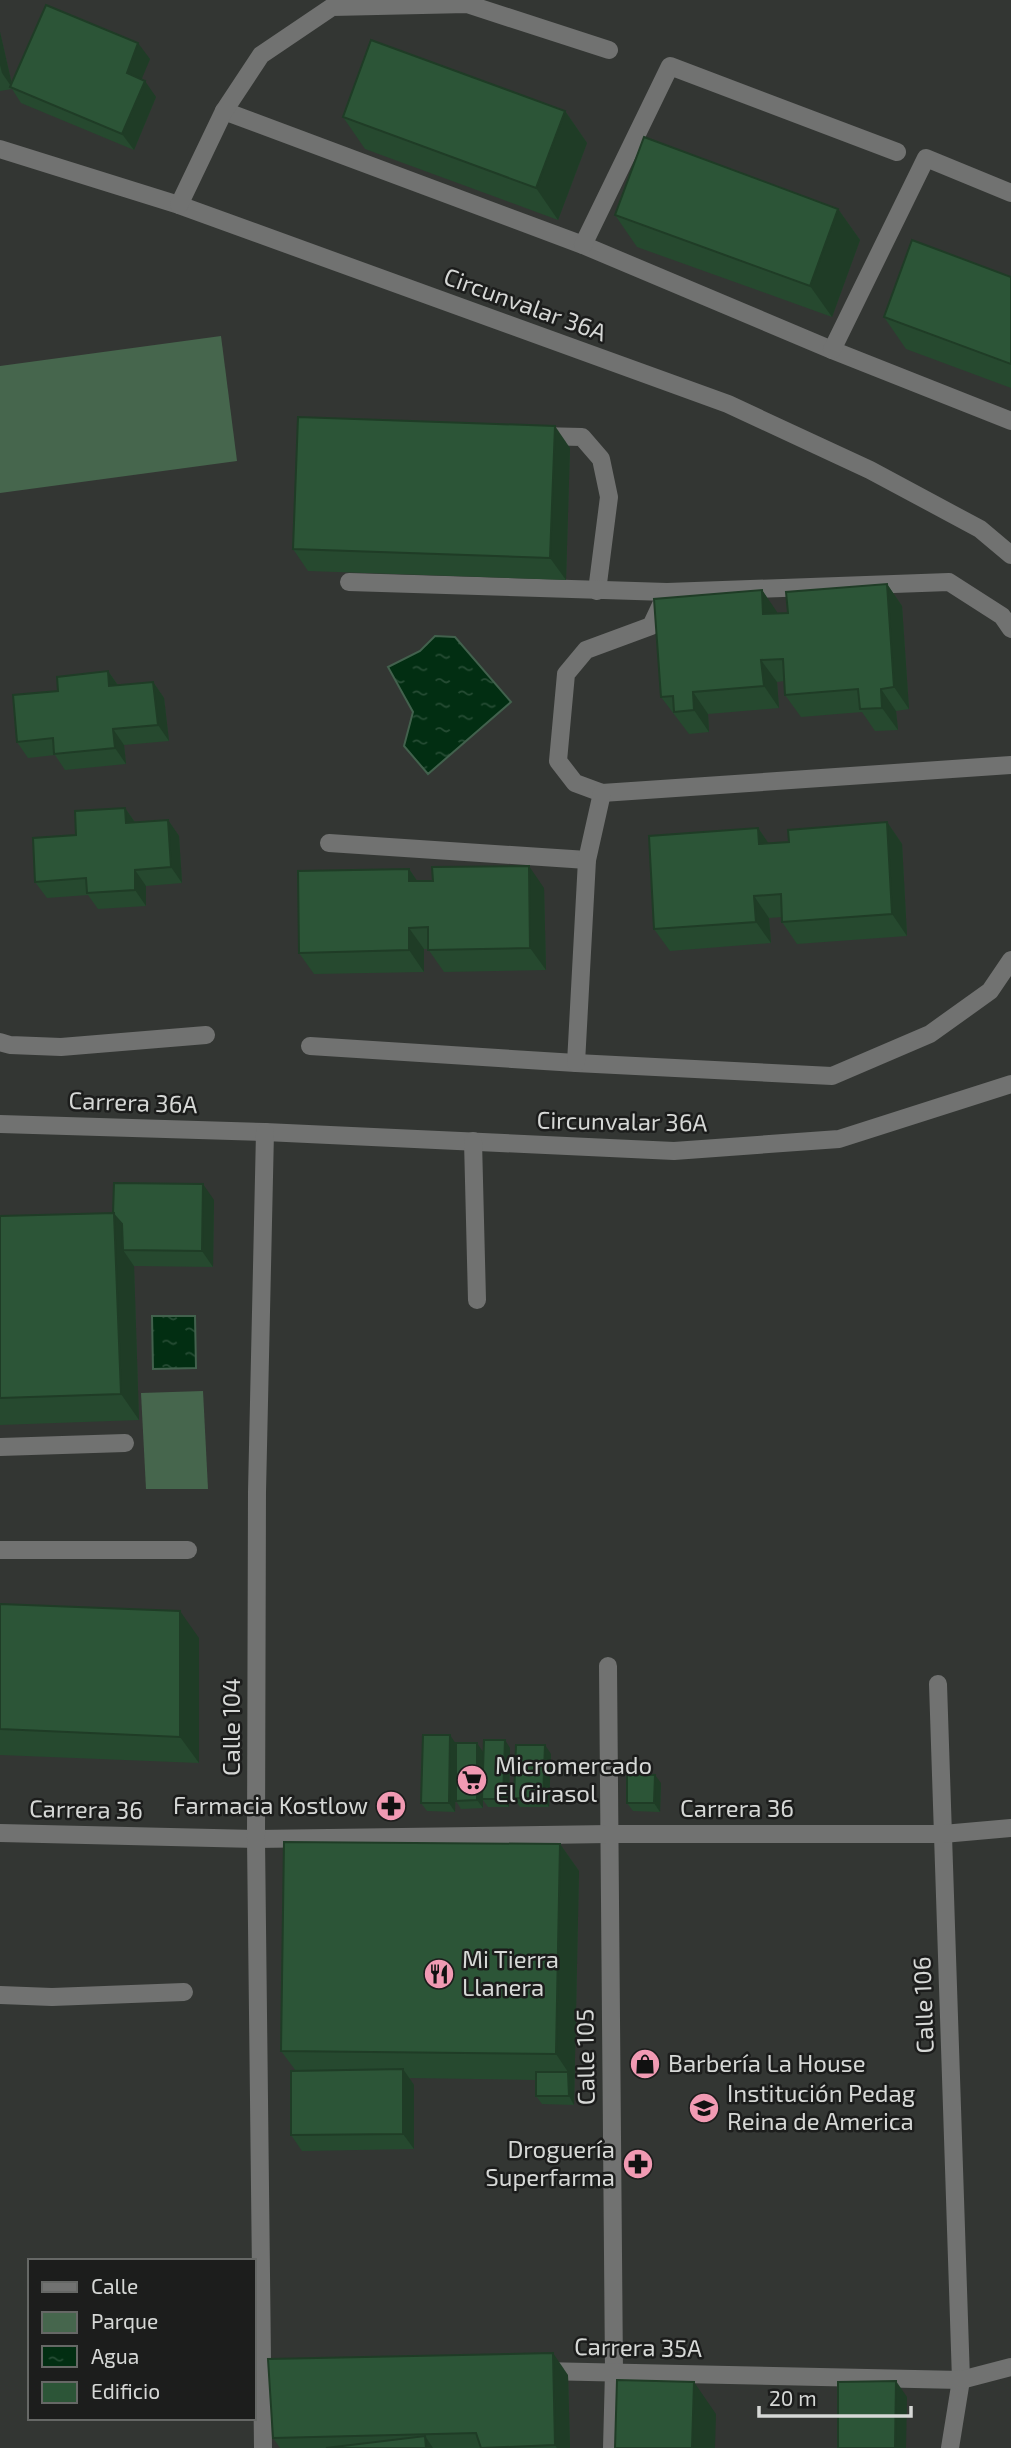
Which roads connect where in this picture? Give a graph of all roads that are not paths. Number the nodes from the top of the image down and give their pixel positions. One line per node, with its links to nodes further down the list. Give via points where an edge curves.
1 (609, 50): 2 (street, via 467,4 332,7 261,55)
2 (224, 111): 6 (street); 7 (street)
3 (0, 149): 6 (street, Circunvalar 36A)
4 (897, 152): 7 (street, via 670,66)
5 (1011, 193): 8 (street, via 926,158)
6 (179, 205): 11 (street, Circunvalar 36A, via 728,404 870,470 980,529)
7 (583, 245): 8 (street)
8 (832, 350): 9 (street)
9 (1011, 421)
10 (526, 436): 13 (street, via 582,437 601,459 609,498)
11 (1011, 555)
12 (349, 582): 13 (street)
13 (597, 591): 14 (street)
14 (667, 592): 15 (street, via 949,582 1002,616); 17 (street, via 651,626 586,650 566,674 558,761 575,783)
15 (1011, 629)
16 (1011, 765): 17 (street)
17 (602, 793): 19 (street)
18 (329, 843): 19 (street)
19 (587, 860): 24 (street)
20 (1011, 960): 24 (street, via 990,991 930,1034 832,1076)
21 (206, 1035): 22 (street, via 61,1048)
22 (0, 1042)
23 (310, 1046): 24 (street)
24 (576, 1063)
25 (1011, 1084): 28 (street, Circunvalar 36A, via 839,1139 674,1151)
26 (0, 1124): 27 (street, Carrera 36A)
27 (265, 1132): 28 (street, Circunvalar 36A); 40 (street, Calle 104)
28 (473, 1142): 29 (street)
29 (477, 1300)
30 (125, 1443): 31 (street)
31 (0, 1447)
32 (0, 1550): 33 (street)
33 (188, 1550)
34 (608, 1666): 39 (street, Calle 105)
35 (938, 1684): 38 (street, Calle 106)
36 (1011, 1828): 38 (street, Carrera 36)
37 (0, 1833): 40 (street, Carrera 36)
38 (943, 1833): 39 (street, Carrera 36); 46 (street, Calle 106)
39 (608, 1834): 40 (street, Carrera 36); 45 (street, Calle 105)
40 (256, 1839): 47 (street, Calle 104, via 268,2367)
41 (184, 1992): 42 (street)
42 (0, 1995)
43 (1011, 2367): 46 (street, Carrera 35A)
44 (519, 2370): 45 (street, Carrera 35A)
45 (614, 2372): 46 (street, Carrera 35A); 48 (street, Calle 105)
46 (961, 2380): 49 (street, Calle 106)
47 (262, 2448)
48 (612, 2448)
49 (950, 2448)

